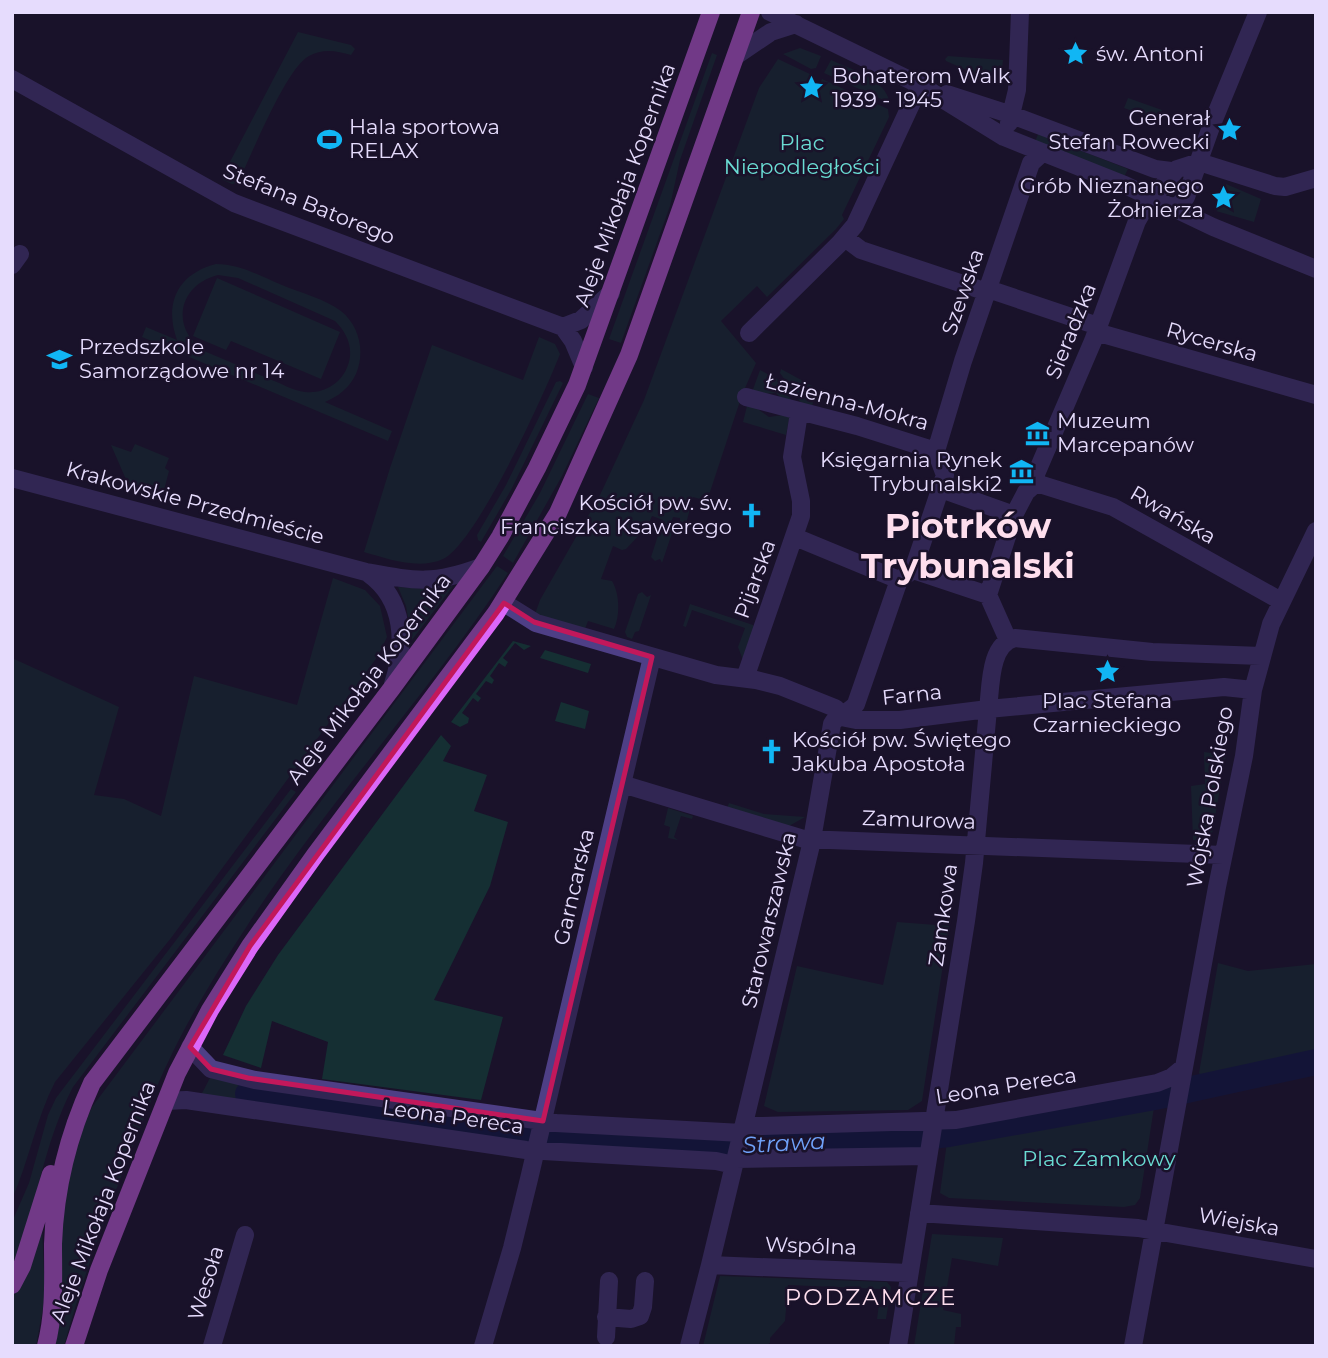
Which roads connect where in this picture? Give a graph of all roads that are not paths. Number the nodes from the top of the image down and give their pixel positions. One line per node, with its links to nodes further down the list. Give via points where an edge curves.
1 (711, 12): 21 (main road, Aleje Mikołaja Kopernika)
2 (751, 12): 7 (main road, Aleje Mikołaja Kopernika)
3 (770, 12): 6 (street)
4 (1020, 12): 10 (street)
5 (1258, 12): 13 (street)
6 (796, 24): 7 (street, via 771,32); 9 (street)
7 (737, 55): 41 (main road, Aleje Mikołaja Kopernika, via 624,366 558,513)
8 (12, 79): 22 (street, Stefana Batorego, via 234,203)
9 (919, 85): 10 (street); 11 (street); 18 (street)
10 (1012, 114): 11 (street); 14 (street, via 1147,166)
11 (1004, 137): 12 (street)
12 (1042, 153): 16 (street); 20 (street, Szewska, via 1031,163)
13 (1199, 162): 14 (street); 15 (street, via 1262,184 1285,187); 17 (street, via 1184,201)
14 (1177, 169): 16 (street, Sieradzka)
15 (1316, 178)
16 (1154, 198): 17 (street); 23 (street, Sieradzka, via 1137,221)
17 (1172, 207): 19 (street)
18 (845, 238): 20 (street, Rycerska, via 861,250); 24 (street)
19 (1316, 269)
20 (987, 290): 23 (street, Rycerska); 29 (street, Szewska)
21 (611, 293): 22 (street, via 581,320); 25 (main road, Aleje Mikołaja Kopernika)
22 (563, 327): 25 (street)
23 (1097, 329): 26 (street, Rycerska); 31 (street, Sieradzka)
24 (749, 333)
25 (584, 367): 36 (main road, Aleje Mikołaja Kopernika, via 537,468)
26 (1316, 395)
27 (746, 397): 28 (street, Łazienna-Mokra)
28 (799, 413): 29 (street, Łazienna-Mokra); 35 (street, Pijarska, via 792,457 802,509)
29 (936, 451): 32 (street, via 945,475)
30 (12, 478): 37 (street, Krakowskie Przedmieście)
31 (1036, 483): 33 (street, Sieradzka); 40 (street, Rwańska, via 1113,507)
32 (941, 489): 33 (street); 38 (street, Starowarszawska)
33 (1014, 515): 39 (street, Sieradzka)
34 (1316, 531): 40 (street, Wojska Polskiego)
35 (794, 537): 38 (street); 45 (street, Pijarska)
36 (481, 567): 37 (street, Krakowskie Przedmieście, via 436,580); 46 (main road, Aleje Mikołaja Kopernika)
37 (366, 572): 46 (street, via 385,588 397,613 402,654)
38 (906, 575): 39 (street); 49 (street, Starowarszawska, via 856,704)
39 (988, 595): 42 (street)
40 (1281, 601): 43 (street, Wojska Polskiego)
41 (504, 603): 44 (street, via 534,622); 54 (main road, Aleje Mikołaja Kopernika, via 250,946)
42 (1008, 640): 43 (street); 48 (street, via 996,662)
43 (1261, 656): 47 (street, Wojska Polskiego)
44 (652, 657): 45 (street, via 716,675); 50 (street, Garncarska)
45 (746, 678): 49 (street, via 806,695)
46 (392, 688): 56 (main road, Aleje Mikołaja Kopernika)
47 (1253, 690): 48 (street, via 1224,687); 53 (street, Wojska Polskiego)
48 (988, 709): 49 (street, Farna, via 875,721); 52 (street, Zamkowa)
49 (842, 714): 51 (street, Starowarszawska, via 832,724)
50 (622, 784): 51 (street, Zamurowa); 58 (street, Garncarska)
51 (812, 839): 52 (street, Zamurowa); 60 (street, Starowarszawska)
52 (975, 844): 53 (street, Zamurowa); 59 (street, Zamkowa)
53 (1223, 855): 55 (street, Wojska Polskiego)
54 (190, 1047): 57 (main road, Aleje Mikołaja Kopernika); 58 (street, Leona Pereca, via 211,1069 248,1079)
55 (1183, 1074): 59 (street, Leona Pereca, via 1154,1084 956,1120); 62 (street, Wojska Polskiego)
56 (92, 1083): 69 (main road, via 67,1125); 73 (main road, Aleje Mikołaja Kopernika, via 61,1165 53,1242 54,1293)
57 (166, 1101): 58 (street, Leona Pereca); 74 (main road, Aleje Mikołaja Kopernika)
58 (539, 1135): 60 (street, Leona Pereca); 60 (street, Leona Pereca, via 716,1161); 76 (street, Garncarska)
59 (931, 1137): 60 (street, Leona Pereca); 60 (street, Leona Pereca, via 762,1126); 61 (street, Zamkowa)
60 (739, 1145): 65 (street, Starowarszawska)
61 (919, 1213): 62 (street); 66 (street, Zamkowa)
62 (1154, 1231): 64 (street, Wiejska); 71 (street)
63 (245, 1235): 75 (street, Wesoła)
64 (1316, 1259)
65 (710, 1265): 66 (street, Wspólna); 77 (street, Starowarszawska)
66 (909, 1273): 78 (street, Zamkowa)
67 (609, 1281): 70 (street)
68 (645, 1281): 70 (street, via 640,1316)
69 (12, 1285)
70 (606, 1317): 72 (street)
71 (1138, 1323): 79 (street); 80 (street)
72 (606, 1337)
73 (46, 1346)
74 (74, 1346)
75 (212, 1346)
76 (483, 1346)
77 (689, 1346)
78 (898, 1346)
79 (1123, 1346)
80 (1133, 1346)

